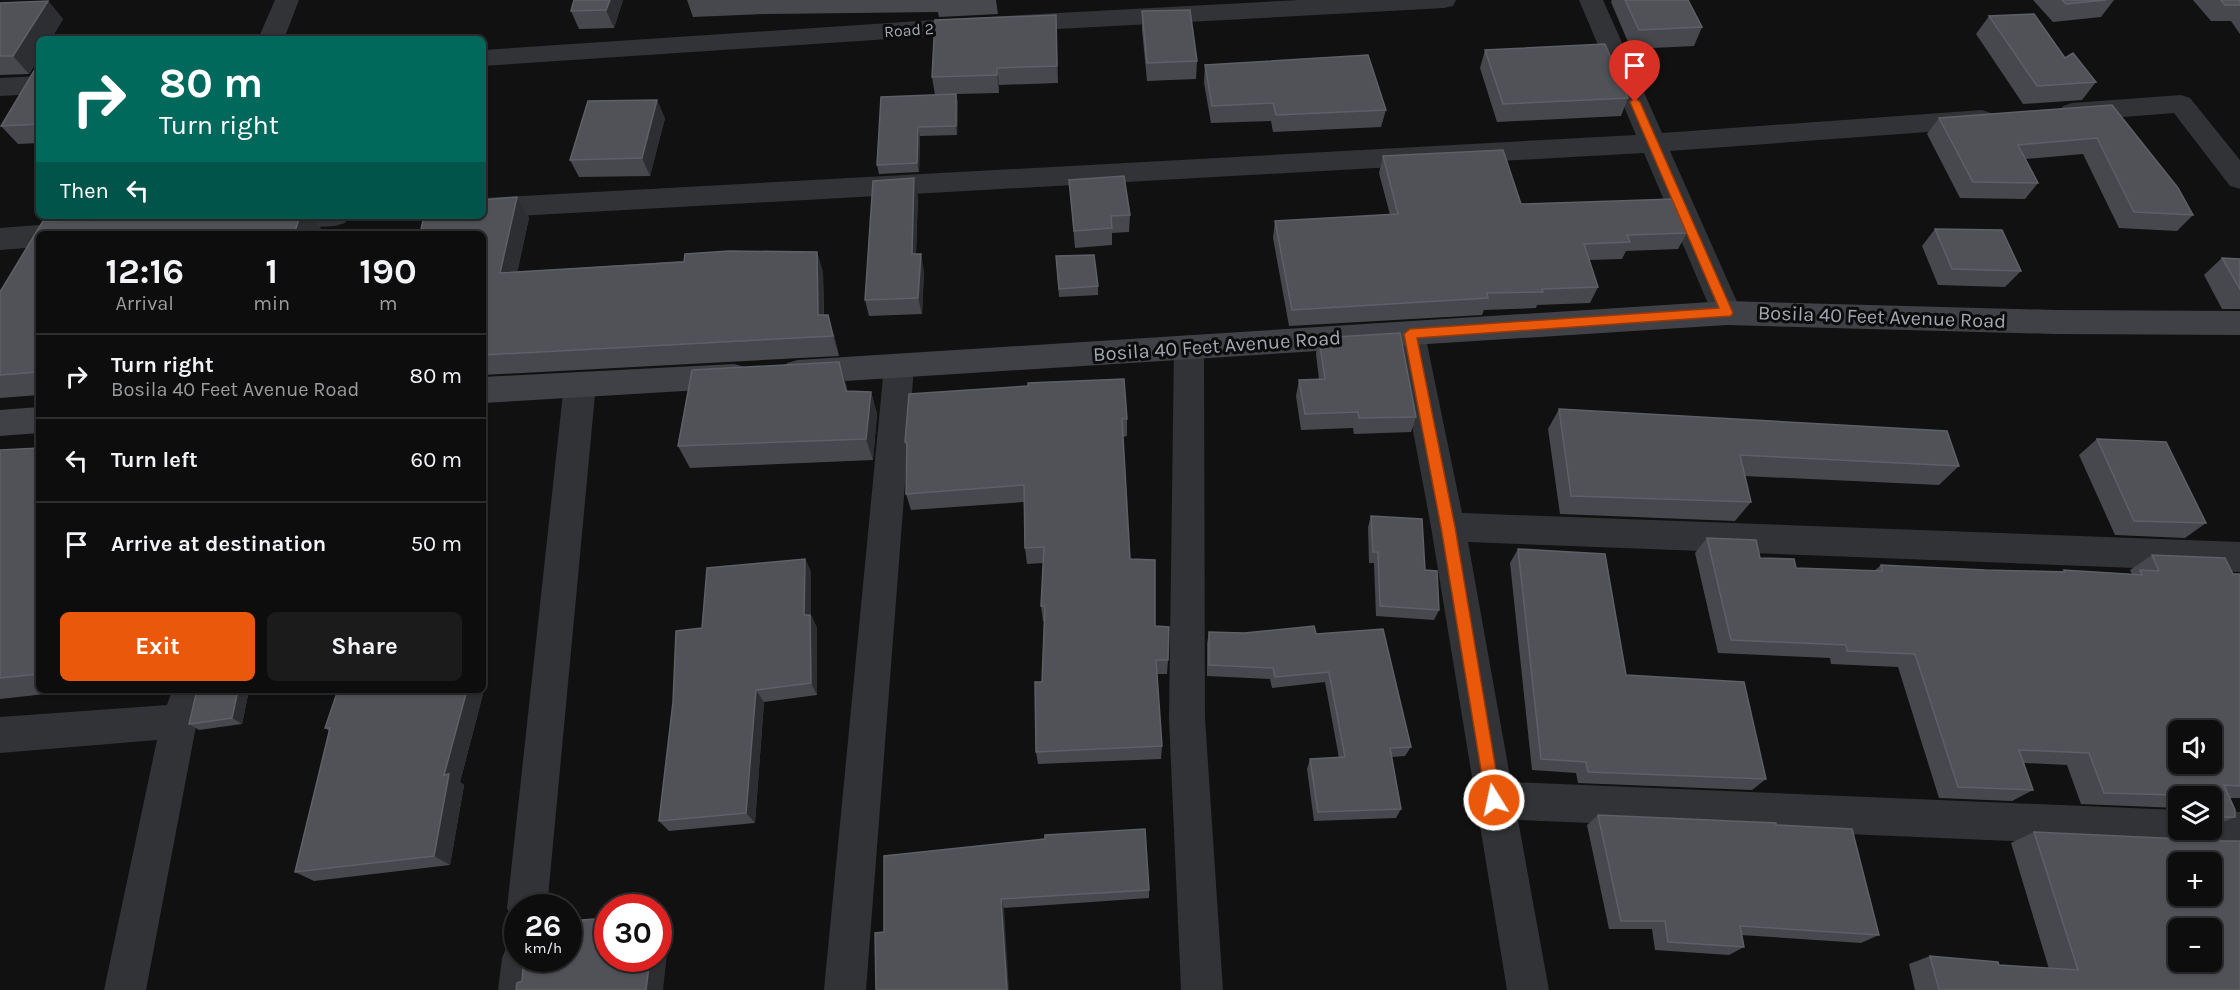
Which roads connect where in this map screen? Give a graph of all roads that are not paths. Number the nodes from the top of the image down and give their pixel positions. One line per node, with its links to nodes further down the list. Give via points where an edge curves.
1 (287, 0): 4 (street)
2 (1444, 0): 5 (street, Road 2)
3 (1591, 0): 10 (street)
4 (272, 36)
5 (486, 58)
6 (36, 85): 7 (street)
7 (0, 87)
8 (2052, 114): 11 (street, via 2181,104)
9 (2005, 117): 10 (street)
10 (1653, 143): 12 (street); 17 (street)
11 (2239, 175)
12 (486, 208)
13 (280, 219): 14 (street)
14 (243, 221)
15 (36, 236): 16 (street)
16 (0, 239)
17 (1727, 313): 18 (street, Bosila 40 Feet Avenue Road); 19 (street, Bosila 40 Feet Avenue Road)
18 (2240, 323)
19 (1410, 334): 20 (street, Bosila 40 Feet Avenue Road); 26 (street)
20 (1189, 347): 21 (street, Bosila 40 Feet Avenue Road); 39 (street, via 1187,718)
21 (899, 367): 22 (street, Bosila 40 Feet Avenue Road); 38 (street)
22 (580, 384): 23 (street, Bosila 40 Feet Avenue Road); 34 (street)
23 (486, 390)
24 (36, 420): 25 (street)
25 (0, 423)
26 (1448, 527): 27 (street); 30 (street)
27 (2240, 558)
28 (185, 705): 29 (street); 36 (street)
29 (0, 735)
30 (1494, 800): 31 (street); 40 (street)
31 (2168, 829)
32 (2222, 831): 33 (street)
33 (2240, 831)
34 (528, 894)
35 (521, 972): 37 (street)
36 (125, 990)
37 (519, 990)
38 (845, 990)
39 (1202, 990)
40 (1528, 990)

